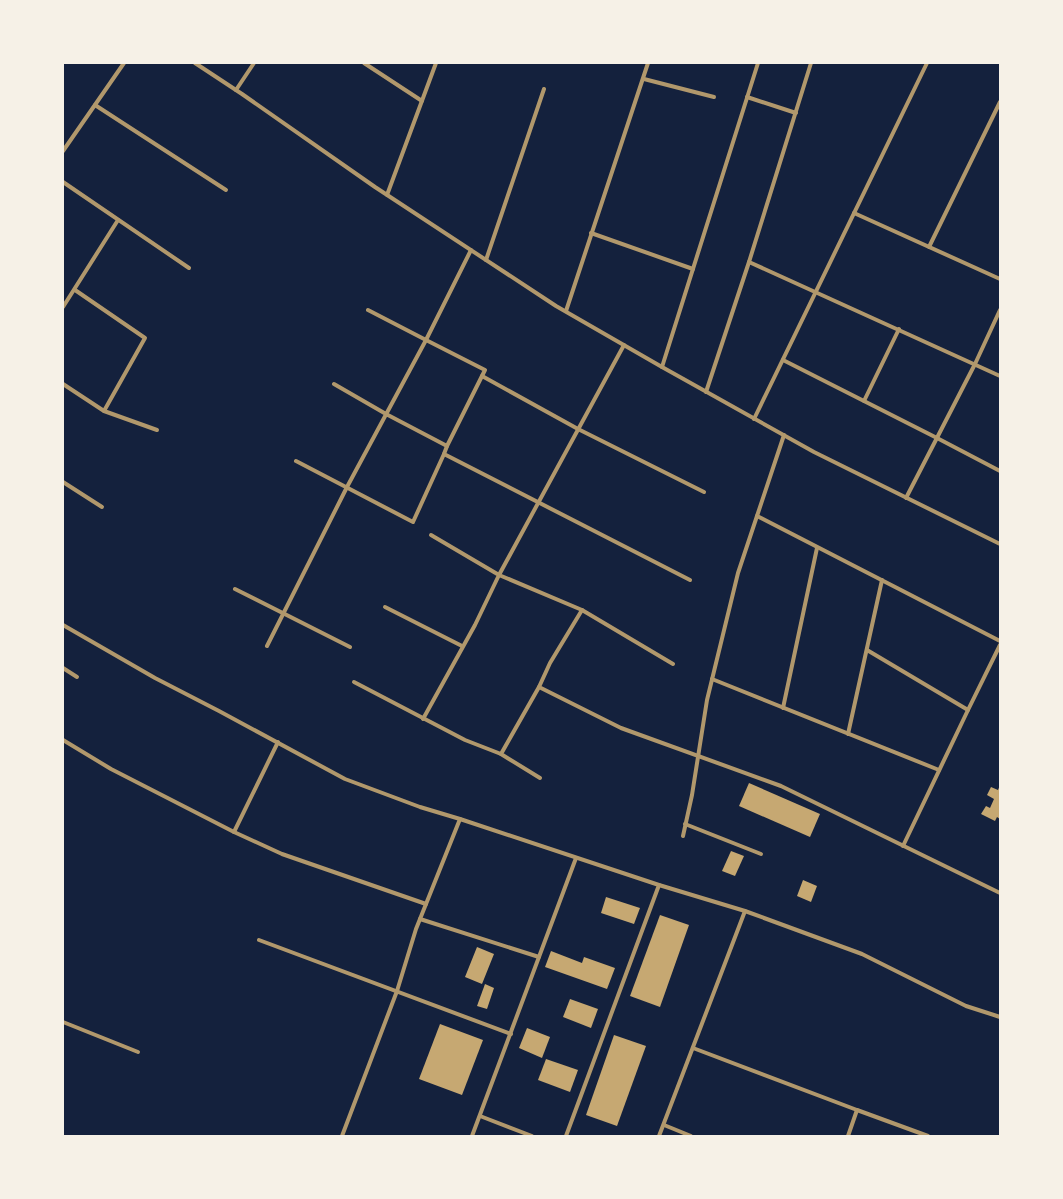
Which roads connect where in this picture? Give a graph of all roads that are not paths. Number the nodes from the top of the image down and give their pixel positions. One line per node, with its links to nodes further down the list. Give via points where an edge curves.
1 (124, 63): 17 (street)
2 (195, 63): 12 (street)
3 (254, 63): 12 (street)
4 (364, 63): 15 (street)
5 (436, 63): 15 (street)
6 (648, 63): 10 (street)
7 (758, 63): 14 (street)
8 (811, 63): 18 (street)
9 (927, 63): 23 (street)
10 (644, 79): 13 (street); 25 (street)
11 (544, 89): 28 (street)
12 (236, 90): 22 (street)
13 (714, 97)
14 (747, 97): 18 (street); 31 (street)
15 (422, 101): 22 (street)
16 (1000, 102): 26 (street)
17 (95, 105): 19 (street); 21 (street)
18 (796, 113): 29 (street)
19 (63, 151)
20 (63, 182): 24 (street)
21 (226, 190)
22 (387, 195): 27 (street)
23 (854, 213): 26 (street); 34 (street)
24 (118, 220): 30 (street); 33 (street)
25 (591, 233): 31 (street); 38 (street)
26 (929, 247): 32 (street)
27 (471, 250): 28 (street); 40 (street)
28 (486, 260): 38 (street)
29 (749, 262): 34 (street); 49 (street)
30 (189, 268)
31 (693, 269): 44 (street)
32 (1000, 279)
33 (74, 290): 35 (street); 51 (street, via 145,338)
34 (816, 292): 39 (street); 42 (street)
35 (63, 307)
36 (368, 310): 40 (street)
37 (1000, 310): 43 (street)
38 (566, 311): 41 (street)
39 (899, 329): 43 (street); 50 (street)
40 (426, 340): 45 (street, via 485,370); 52 (street)
41 (624, 345): 44 (street); 54 (street)
42 (783, 360): 50 (street); 53 (street)
43 (975, 364): 46 (street); 57 (street)
44 (662, 367): 49 (street)
45 (482, 376): 54 (street); 58 (street)
46 (1000, 376)
47 (63, 384): 51 (street)
48 (334, 384): 52 (street)
49 (706, 392): 53 (street)
50 (864, 401): 57 (street)
51 (104, 411): 55 (street)
52 (386, 414): 58 (street); 63 (street)
53 (754, 419): 56 (street)
54 (578, 429): 64 (street); 66 (street)
55 (157, 430)
56 (784, 435): 65 (street); 68 (street)
57 (937, 438): 61 (street); 65 (street)
58 (447, 446): 59 (street)
59 (444, 454): 63 (street, via 413,522); 66 (street)
60 (296, 461): 63 (street)
61 (1000, 471)
62 (63, 482): 67 (street)
63 (347, 487): 78 (street)
64 (704, 492)
65 (906, 498): 70 (street)
66 (539, 503): 72 (street); 73 (street)
67 (102, 507)
68 (757, 516): 71 (street); 89 (street, via 738,573)
69 (431, 535): 72 (street)
70 (1000, 544)
71 (817, 548): 74 (street); 92 (street)
72 (499, 575): 77 (street); 83 (street)
73 (690, 580)
74 (882, 580): 80 (street); 85 (street)
75 (236, 589): 78 (street)
76 (385, 607): 83 (street)
77 (582, 610): 86 (street); 91 (street, via 550,663)
78 (284, 614): 82 (street); 84 (street)
79 (63, 625): 97 (street, via 155,678)
80 (1000, 641)
81 (1000, 645): 93 (street)
82 (267, 646)
83 (462, 646): 94 (street)
84 (350, 647)
85 (867, 650): 93 (street); 95 (street)
86 (673, 664)
87 (63, 668): 88 (street)
88 (78, 677)
89 (712, 679): 92 (street); 99 (street)
90 (354, 682): 94 (street)
91 (539, 687): 98 (street); 99 (street, via 621,728)
92 (783, 708): 95 (street)
93 (968, 710): 100 (street)
94 (423, 718): 98 (street, via 465,740)
95 (848, 734): 100 (street)
96 (63, 740): 104 (street, via 111,769)
97 (278, 742): 102 (street, via 346,779); 104 (street)
98 (502, 754): 101 (street)
99 (698, 756): 103 (street); 106 (street, via 781,786)
100 (939, 770): 106 (street)
101 (540, 778)
102 (460, 819): 108 (street); 111 (street)
103 (685, 824): 105 (street); 107 (street)
104 (234, 832): 111 (street, via 282,854)
105 (683, 836)
106 (903, 846): 110 (street)
107 (761, 854)
108 (576, 858): 109 (street); 115 (street)
109 (659, 885): 112 (street); 128 (street)
110 (1000, 893)
111 (426, 904): 113 (street)
112 (745, 911): 117 (street, via 862,954 966,1006); 120 (street)
113 (420, 919): 115 (street); 116 (street)
114 (259, 940): 116 (street)
115 (539, 957): 119 (street)
116 (397, 991): 119 (street); 125 (street)
117 (1000, 1017)
118 (63, 1022): 121 (street)
119 (511, 1034): 123 (street)
120 (693, 1048): 122 (street); 124 (street)
121 (138, 1052)
122 (857, 1110): 131 (street); 132 (street)
123 (480, 1116): 126 (street); 127 (street)
124 (664, 1125): 129 (street); 130 (street)
125 (342, 1136)
126 (472, 1136)
127 (532, 1136)
128 (566, 1136)
129 (659, 1136)
130 (692, 1136)
131 (848, 1136)
132 (928, 1136)

